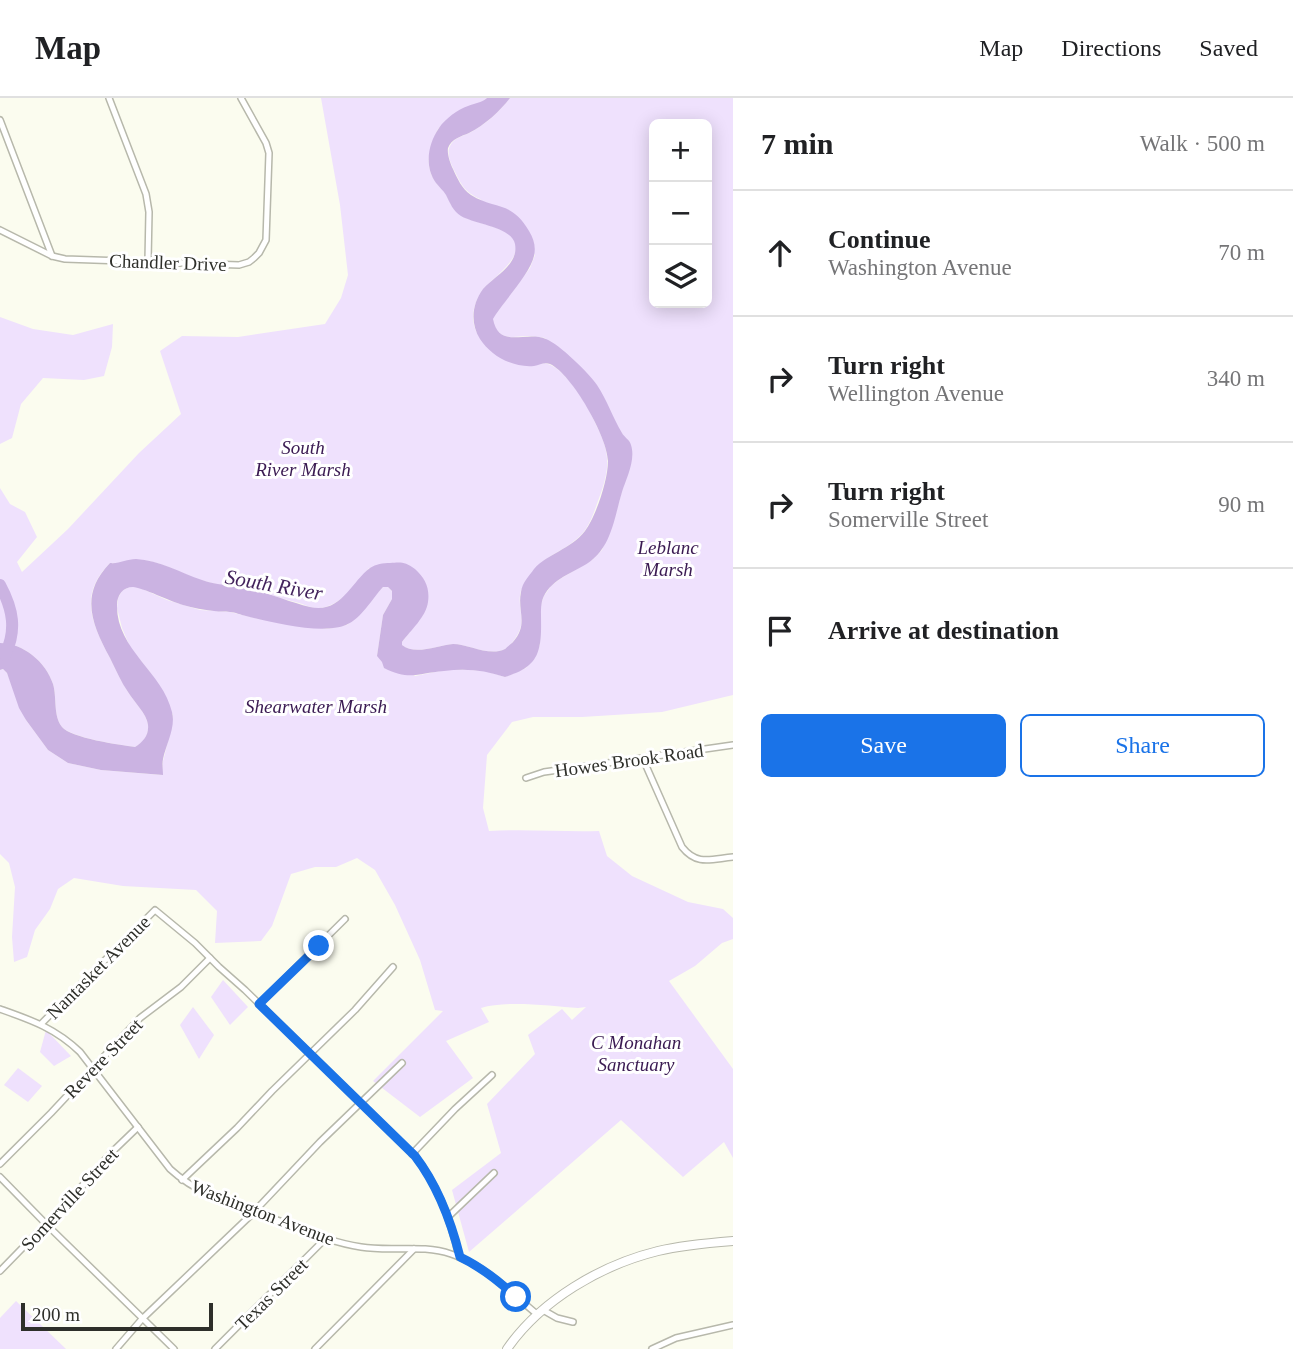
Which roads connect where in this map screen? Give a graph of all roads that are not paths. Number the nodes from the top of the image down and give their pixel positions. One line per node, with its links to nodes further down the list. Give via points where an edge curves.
1 (109, 98): 6 (street, via 146,194)
2 (241, 98): 6 (street, Chandler Drive, via 268,150 266,240 259,253 239,265)
3 (0, 120): 5 (street)
4 (0, 230): 5 (street, Chandler Drive)
5 (52, 256): 6 (street, Chandler Drive)
6 (148, 261)
7 (733, 745): 8 (street, Howes Brook Road)
8 (643, 759): 9 (street, Howes Brook Road); 10 (street, via 688,855 698,860)
9 (526, 778)
10 (733, 857)
11 (345, 919): 14 (street)
12 (210, 958): 14 (street); 16 (street, Nantasket Avenue, via 155,910); 19 (street, Revere Street, via 140,1018)
13 (393, 967): 17 (street)
14 (259, 1004): 17 (street)
15 (0, 1009): 16 (street, Washington Avenue)
16 (41, 1024): 19 (street, Washington Avenue, via 62,1036)
17 (310, 1054): 21 (street); 27 (street)
18 (402, 1063): 21 (street)
19 (93, 1068): 22 (street, Washington Avenue); 24 (street, Revere Street)
20 (492, 1075): 23 (street)
21 (360, 1103): 23 (street); 28 (street)
22 (138, 1127): 27 (street, Washington Avenue); 30 (street, Somerville Street)
23 (412, 1154): 29 (street, via 439,1193)
24 (0, 1164)
25 (494, 1173): 29 (street)
26 (0, 1177): 30 (street)
27 (182, 1180): 28 (street, Washington Avenue)
28 (254, 1212): 31 (street, Washington Avenue); 37 (street)
29 (447, 1217): 34 (street)
30 (46, 1224): 35 (street, Somerville Street); 37 (street)
31 (326, 1238): 33 (street, Washington Avenue, via 358,1247); 42 (street, Texas Street)
32 (733, 1241): 36 (street, via 685,1245 640,1256 589,1278)
33 (414, 1249): 34 (street, Washington Avenue); 43 (street)
34 (460, 1257): 36 (street, Washington Avenue)
35 (0, 1271)
36 (540, 1313): 38 (street, Washington Avenue); 44 (street)
37 (142, 1319): 40 (street); 41 (street)
38 (573, 1322)
39 (733, 1325): 45 (street, via 676,1338)
40 (116, 1349)
41 (174, 1349)
42 (215, 1349)
43 (315, 1349)
44 (507, 1349)
45 (652, 1349)

